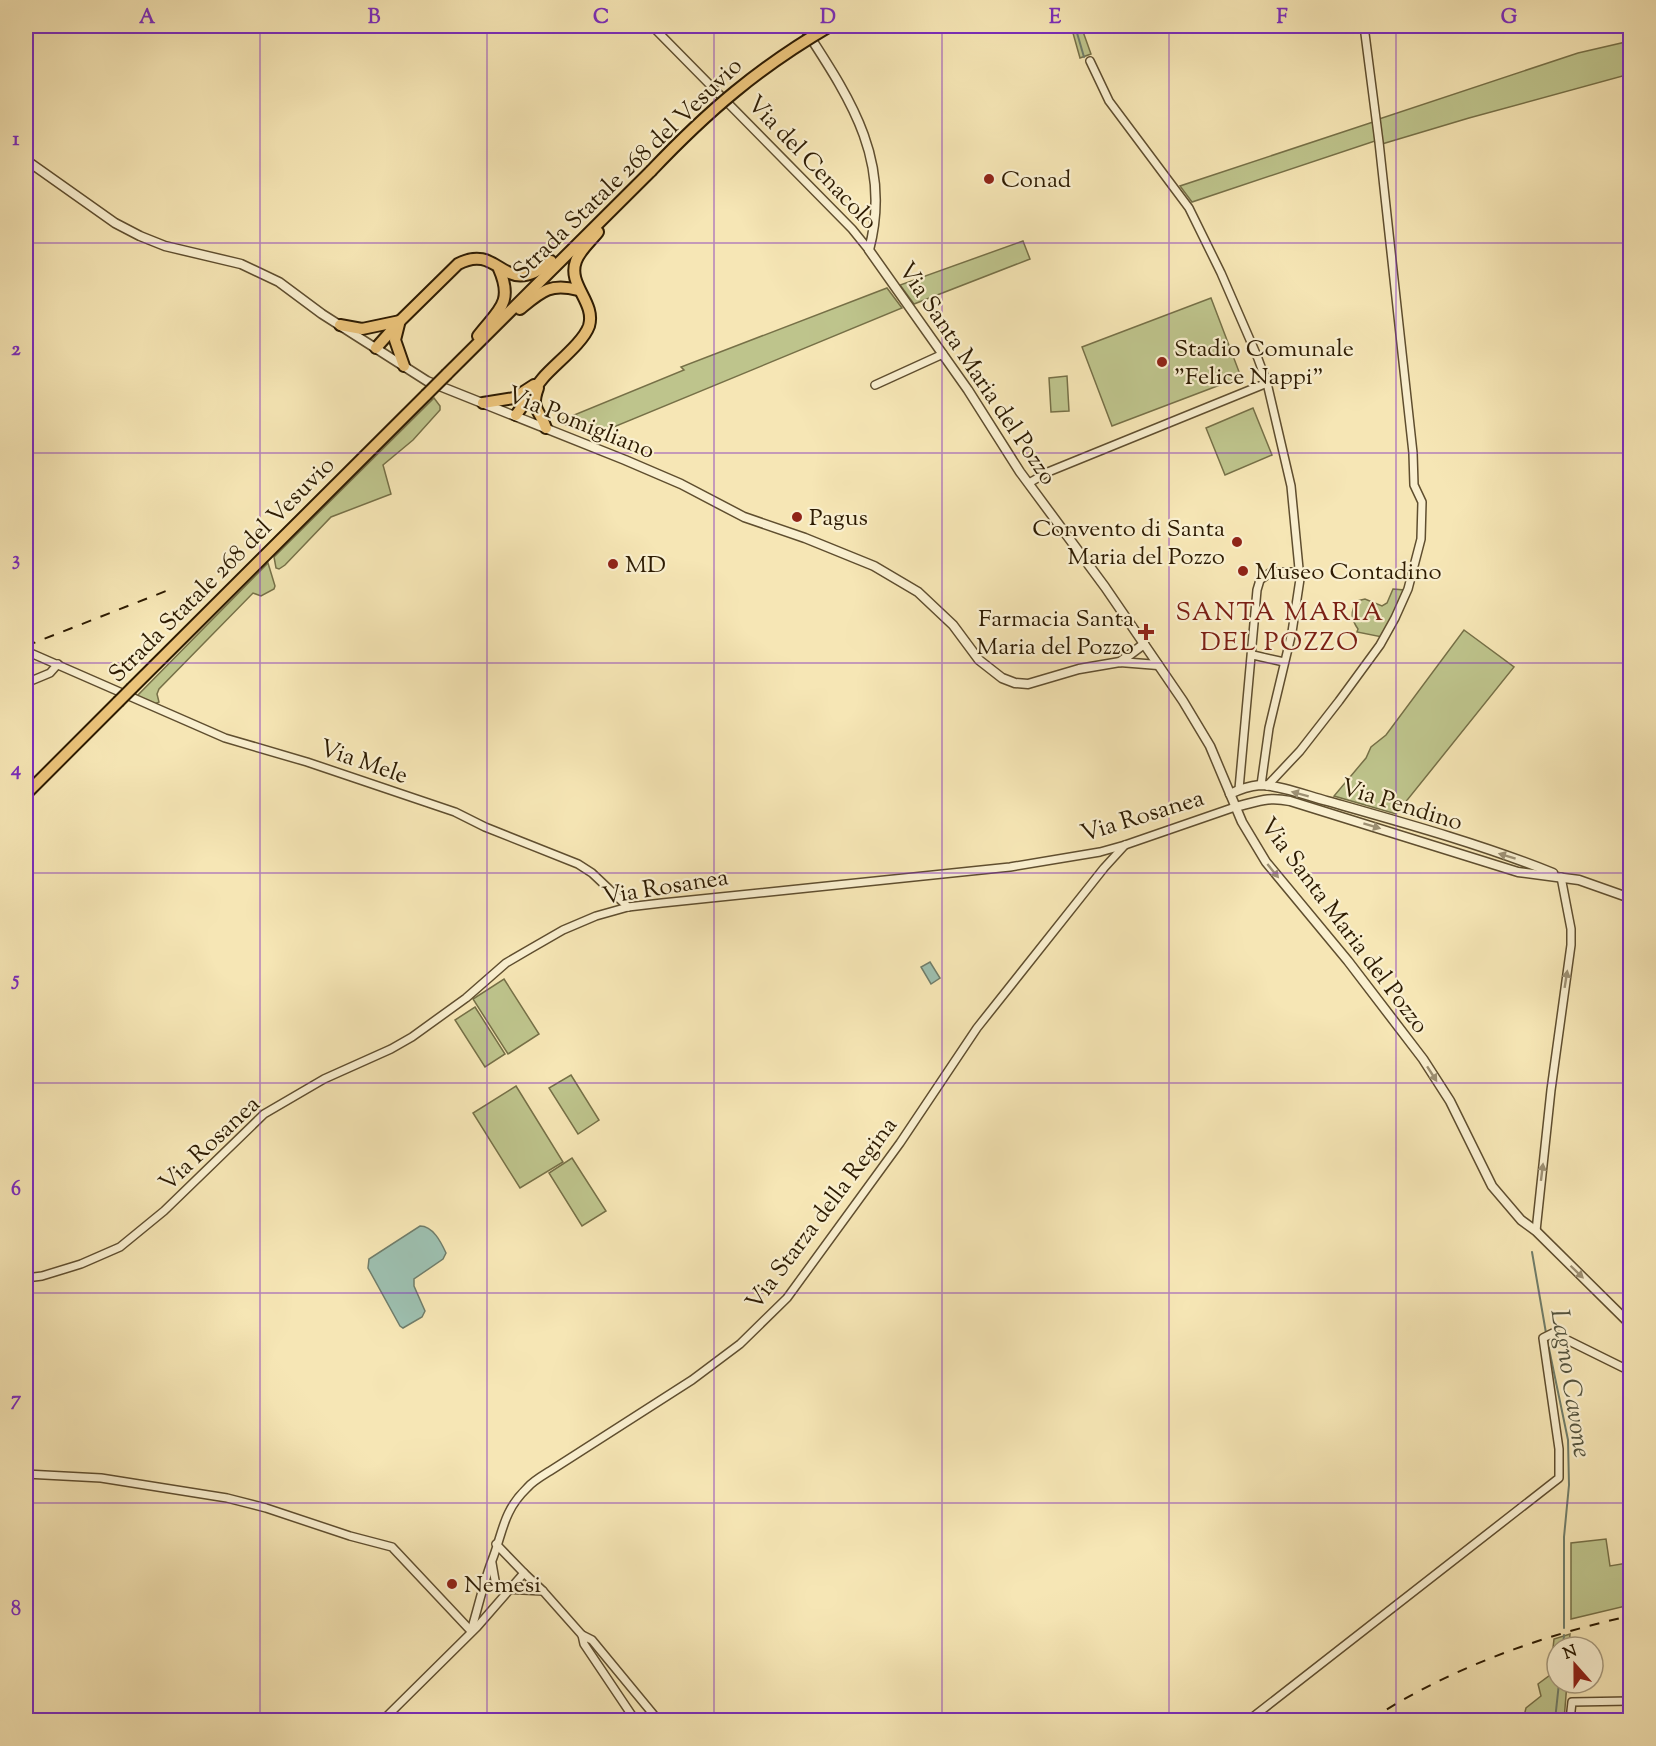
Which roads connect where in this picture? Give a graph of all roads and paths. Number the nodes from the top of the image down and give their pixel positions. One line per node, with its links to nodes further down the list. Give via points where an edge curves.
1 (652, 26): 9 (street, Via del Cenacolo)
2 (803, 26): 9 (street, via 856,113 870,150 875,226)
3 (830, 26): 7 (highway, Strada Statale 268 del Vesuvio, bridge, via 780,56 734,91)
4 (1364, 26): 35 (street, via 1414,485 1422,502 1421,539 1408,589 1380,645 1300,751)
5 (1090, 61): 20 (street, via 1109,101 1189,208)
6 (26, 160): 13 (street, Via Pomigliano, via 116,223 165,246 259,272)
7 (617, 204): 8 (highway, Strada Statale 268 del Vesuvio); 11 (highway, via 575,262)
8 (596, 226): 10 (highway, via 536,273 518,276); 14 (highway, Strada Statale 268 del Vesuvio)
9 (869, 249): 16 (street, Via Santa Maria del Pozzo)
10 (499, 269): 12 (highway, via 489,260 468,259); 17 (highway, via 506,287 502,306)
11 (579, 290): 14 (highway, via 563,286 546,289); 19 (highway, via 590,314 589,326)
12 (400, 321): 13 (highway, via 362,329); 15 (highway); 18 (highway, via 395,340)
13 (340, 325): 15 (street, Via Pomigliano)
14 (491, 330): 17 (highway)
15 (376, 348): 18 (street, Via Pomigliano)
16 (943, 354): 21 (street); 25 (street, Via Santa Maria del Pozzo)
17 (462, 359): 37 (highway, Strada Statale 268 del Vesuvio, bridge)
18 (404, 366): 22 (street, Via Pomigliano, via 446,390)
19 (542, 380): 22 (highway, via 514,398); 23 (highway); 24 (highway, via 534,398)
20 (1267, 383): 25 (street); 26 (street, via 1291,486)
21 (874, 384)
22 (483, 403): 23 (street, Via Pomigliano)
23 (516, 415): 24 (street, Via Pomigliano)
24 (546, 428): 30 (street, Via Pomigliano, via 681,484 744,517 874,566 928,600 979,660 1002,678 1028,684)
25 (1029, 483): 27 (street, Via Santa Maria del Pozzo)
26 (1300, 572): 29 (street, via 1271,572 1260,580); 31 (street)
27 (1144, 644): 30 (street, Via Pomigliano); 33 (street, Via Santa Maria del Pozzo)
28 (26, 651): 32 (street, Via Mele)
29 (1253, 655): 31 (street); 36 (street)
30 (1120, 662): 33 (street, Via Pomigliano)
31 (1284, 662): 35 (street, via 1269,728)
32 (58, 664): 34 (street, via 50,673); 43 (street, Via Mele, via 225,738 455,812 578,864)
33 (1158, 665): 38 (street, Via Santa Maria del Pozzo, via 1210,746)
34 (26, 683)
35 (1264, 786): 36 (street, Via Pendino); 41 (street, Via Pendino, one-way to 35, via 1520,860 1352,808)
36 (1239, 789): 38 (street, Via Pendino)
37 (26, 794)
38 (1230, 794): 39 (street, Via Santa Maria del Pozzo)
39 (1235, 807): 40 (street, Via Rosanea); 41 (street, Via Pendino, one-way to 41, via 1262,799 1290,801 1518,872); 44 (street, Via Santa Maria del Pozzo, one-way to 44, via 1266,862 1423,1059 1450,1101 1492,1186 1521,1220)
40 (1125, 845): 43 (street, Via Rosanea, via 1010,867); 49 (street, Via Starza della Regina, via 977,1028 900,1143 787,1298 740,1344 692,1380 528,1486 504,1519)
41 (1562, 877): 42 (street, Via Pendino); 44 (street, one-way to 41, via 1571,945)
42 (1630, 898)
43 (628, 907): 45 (street, Via Rosanea, via 563,930 506,963 412,1037 324,1079 264,1114 164,1211 120,1247 64,1270)
44 (1536, 1231): 46 (street, Via Santa Maria del Pozzo, one-way to 46)
45 (26, 1278)
46 (1630, 1324)
47 (1630, 1371): 60 (street, via 1553,1333 1543,1338 1560,1449 1559,1478)
48 (26, 1474): 54 (street, via 101,1478 227,1498 392,1547)
49 (496, 1544): 50 (street, Via Starza della Regina); 51 (street)
50 (492, 1563): 52 (street, via 496,1586); 54 (street, Via Starza della Regina)
51 (524, 1573): 52 (street, Via Starza della Regina); 53 (street)
52 (511, 1589): 53 (street); 54 (street, Via Starza della Regina)
53 (543, 1591): 55 (street)
54 (471, 1631): 57 (street, Via Starza della Regina)
55 (582, 1635): 58 (street, via 584,1644); 59 (street, via 592,1640)
56 (1630, 1701): 61 (street, via 1572,1702)
57 (383, 1720)
58 (635, 1720)
59 (658, 1720)
60 (1250, 1720)
61 (1570, 1720)

